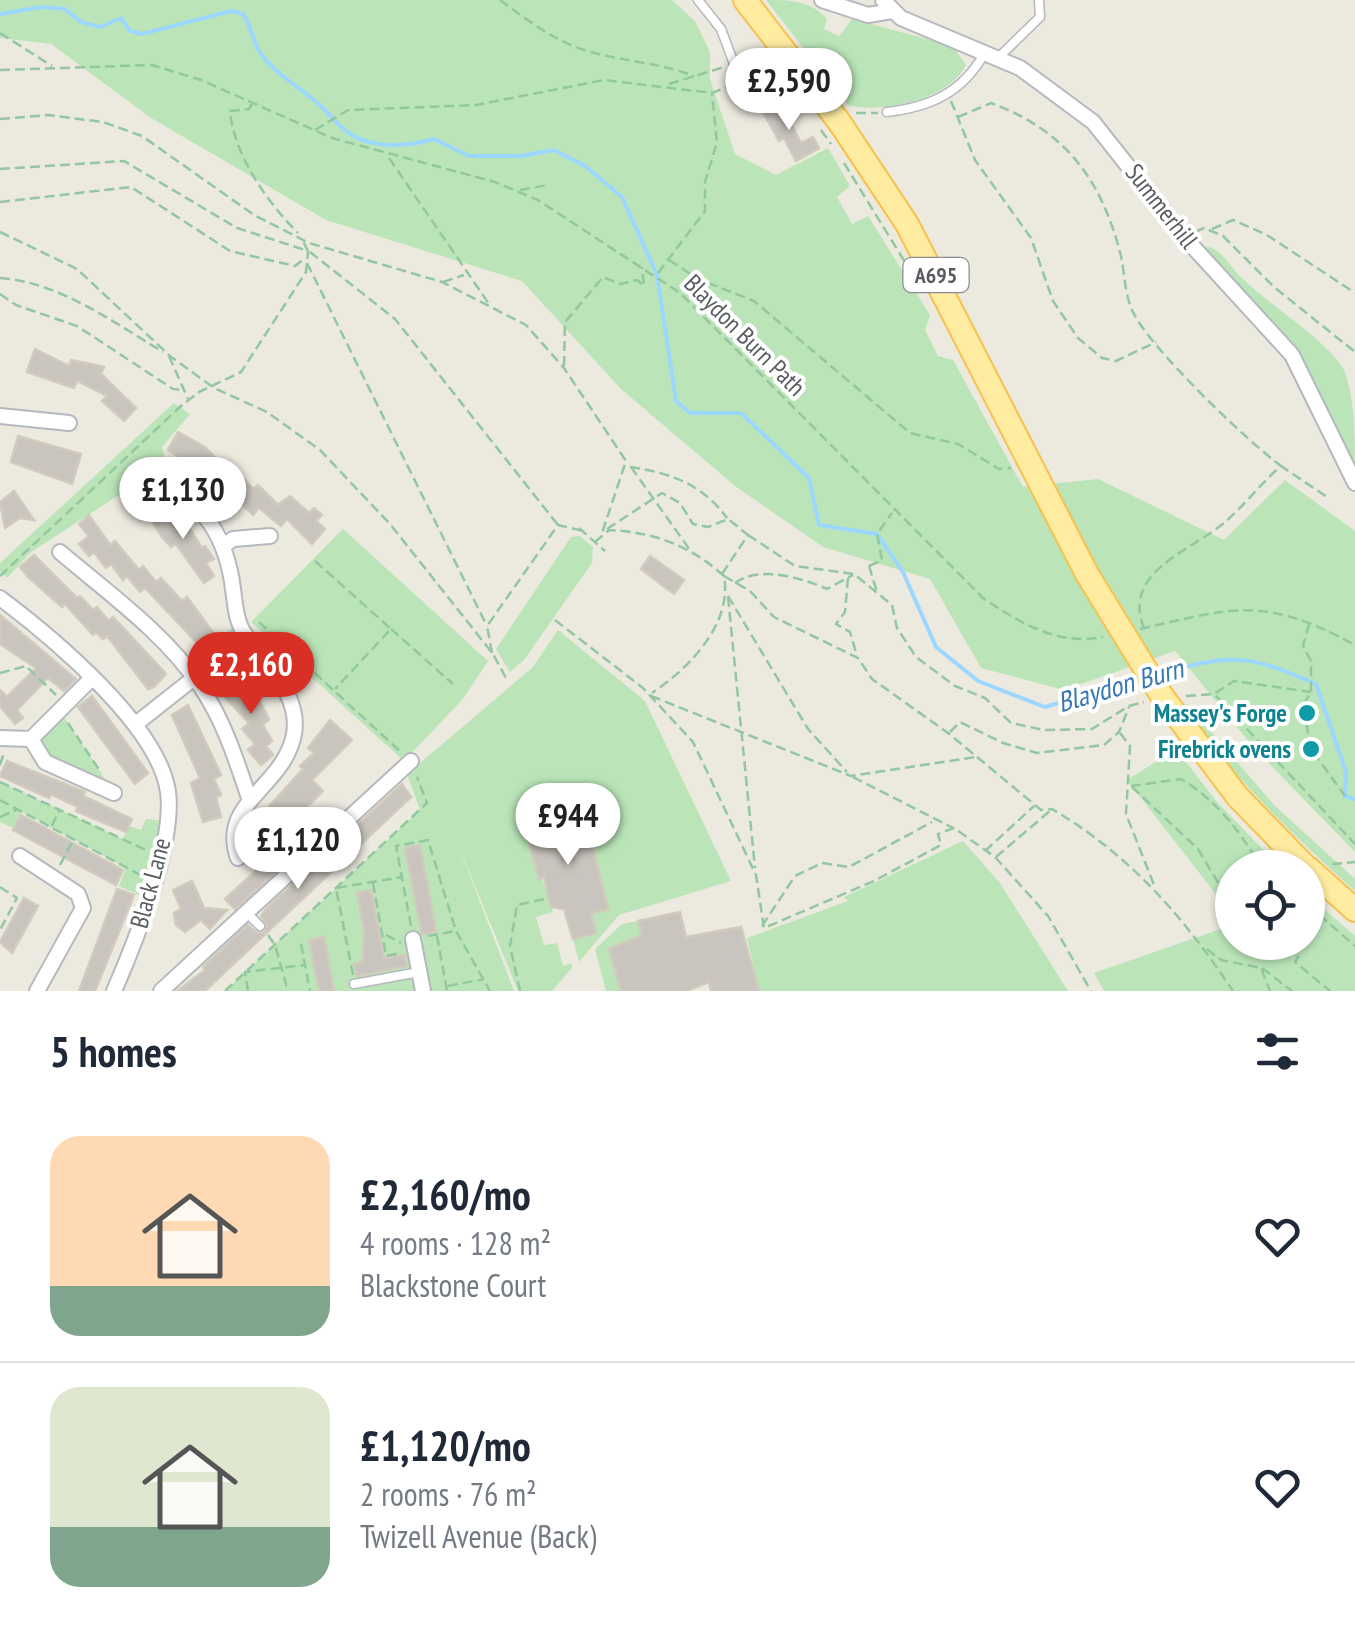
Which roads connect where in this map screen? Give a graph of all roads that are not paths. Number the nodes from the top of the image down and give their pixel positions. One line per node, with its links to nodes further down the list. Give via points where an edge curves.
1 (698, 0): 7 (lane, via 721,29)
2 (745, 0): 25 (main road, A695, bridge, via 840,122 907,224 1087,574 1162,698 1237,796)
3 (822, 0): 5 (street, via 838,11 868,15)
4 (1038, 0): 6 (lane, via 1040,17)
5 (888, 5): 6 (street, Summerhill, via 914,24)
6 (993, 53): 8 (lane, via 948,95); 12 (street, Summerhill, via 1093,122 1301,368)
7 (743, 88)
8 (887, 112)
9 (0, 416): 10 (street)
10 (69, 423)
11 (157, 482): 14 (street, via 196,505)
12 (1355, 483)
13 (270, 536): 14 (street)
14 (223, 546): 24 (street, via 244,632 289,699 296,729 287,760)
15 (60, 552): 18 (street)
16 (0, 598): 17 (street, Black Lane)
17 (92, 678): 19 (street, Black Lane); 20 (street)
18 (198, 682): 19 (street); 24 (street)
19 (136, 723): 36 (street, Black Lane, via 168,791 161,856)
20 (30, 740): 21 (street); 23 (street, via 45,762)
21 (3, 744)
22 (409, 760): 30 (street)
23 (114, 794)
24 (250, 801): 27 (street, via 230,838)
25 (1296, 850)
26 (20, 856): 35 (street, via 78,894 83,908)
27 (238, 858)
28 (1325, 879): 29 (main road, A695)
29 (1355, 910)
30 (246, 912): 31 (lane); 37 (street)
31 (260, 926)
32 (414, 945): 33 (street)
33 (419, 972): 34 (lane); 38 (street)
34 (354, 984)
35 (37, 991)
36 (114, 991)
37 (161, 991)
38 (423, 991)

